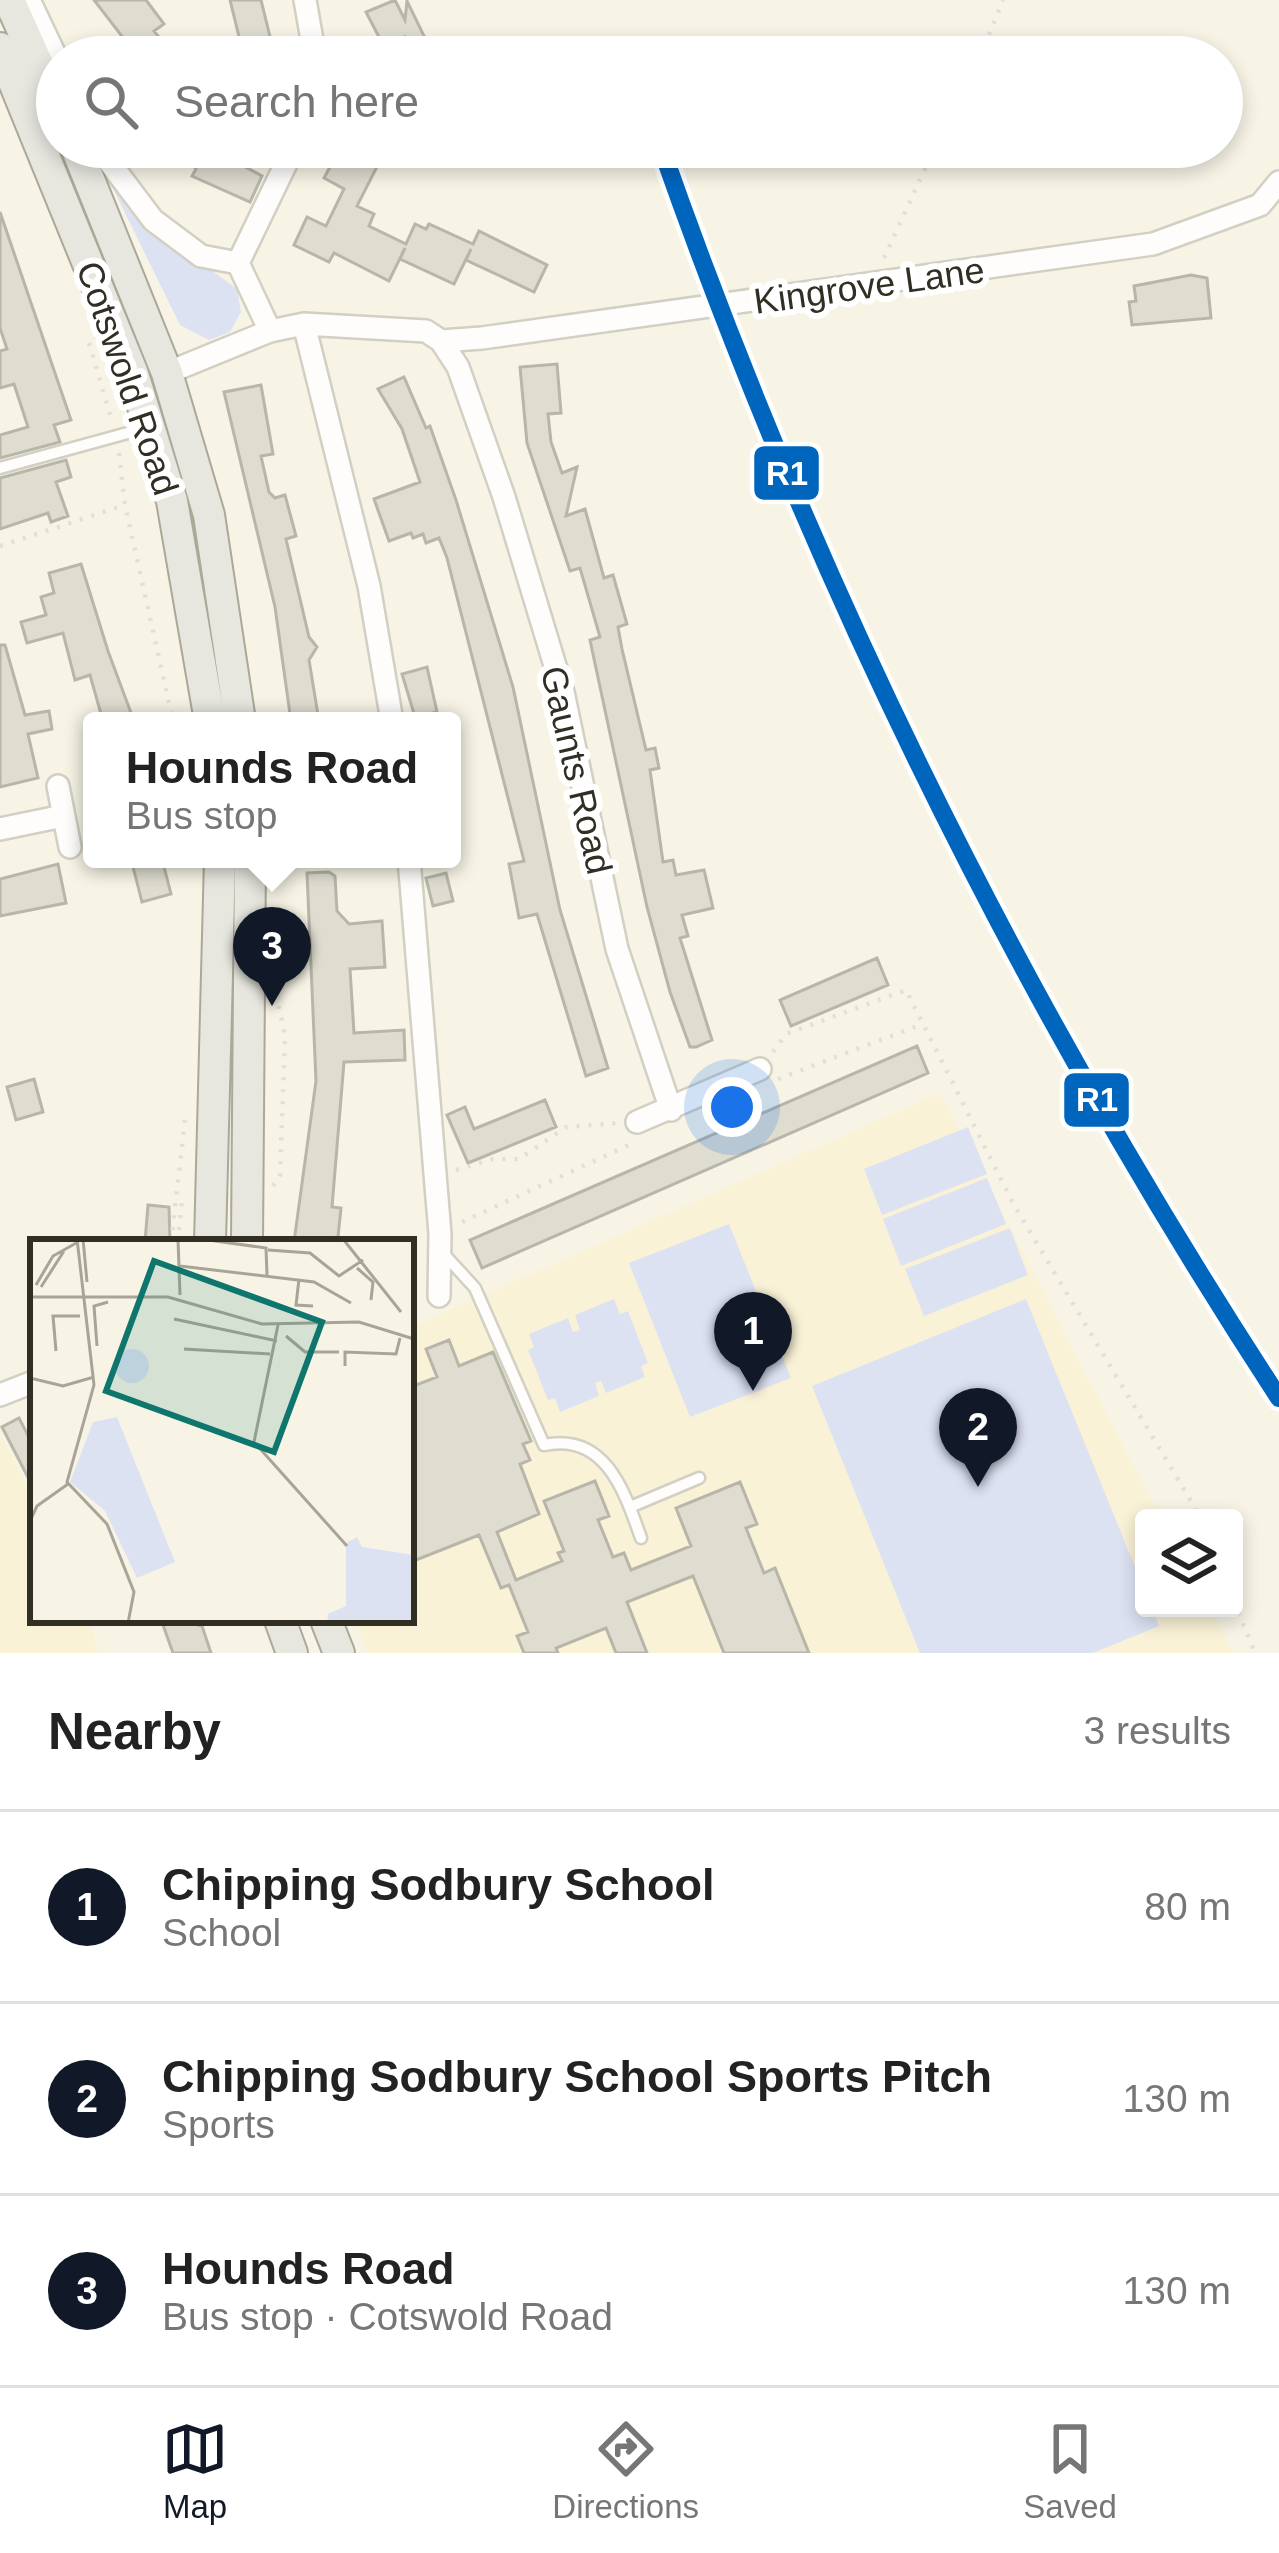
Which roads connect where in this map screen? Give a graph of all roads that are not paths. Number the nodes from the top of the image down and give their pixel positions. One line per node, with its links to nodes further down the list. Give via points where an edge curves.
1 (9, 0): 7 (main road)
2 (29, 0): 4 (street)
3 (305, 0): 5 (street)
4 (46, 36)
5 (311, 36)
6 (0, 48): 8 (main road, Cotswold Road)
7 (36, 60)
8 (36, 135)
9 (50, 168): 19 (main road, Cotswold Road)
10 (84, 168): 18 (main road, Cotswold Road)
11 (114, 168): 14 (street, via 153,220 201,256)
12 (285, 168): 14 (street)
13 (1279, 182): 17 (street, Kingrove Lane, via 1260,205 1153,244)
14 (238, 263): 16 (street)
15 (304, 324): 16 (street, Kingrove Lane); 17 (street, Kingrove Lane, via 426,331); 23 (street, via 369,586)
16 (270, 331): 18 (street, Kingrove Lane)
17 (440, 341): 32 (street, Gaunts Road, via 458,367 504,496 556,670 617,950)
18 (167, 373): 22 (main road, Cotswold Road, via 209,515)
19 (149, 427): 20 (lane); 21 (main road, Cotswold Road, via 172,501)
20 (0, 468)
21 (209, 712)
22 (239, 712)
23 (390, 712)
24 (58, 786): 25 (street)
25 (63, 816): 26 (street); 27 (street)
26 (0, 829)
27 (70, 847)
28 (220, 868): 34 (main road)
29 (250, 868): 35 (main road)
30 (410, 868): 36 (street)
31 (760, 1069): 32 (street)
32 (671, 1110): 33 (street)
33 (638, 1122)
34 (210, 1239)
35 (247, 1239)
36 (440, 1242): 37 (street); 41 (lane, via 475,1288 544,1445 602,1457)
37 (440, 1296)
38 (30, 1383): 39 (street)
39 (0, 1395)
40 (699, 1478): 41 (lane)
41 (630, 1507): 42 (lane)
42 (641, 1538)
43 (281, 1623): 45 (main road)
44 (327, 1623): 46 (main road)
45 (292, 1653)
46 (339, 1653)

